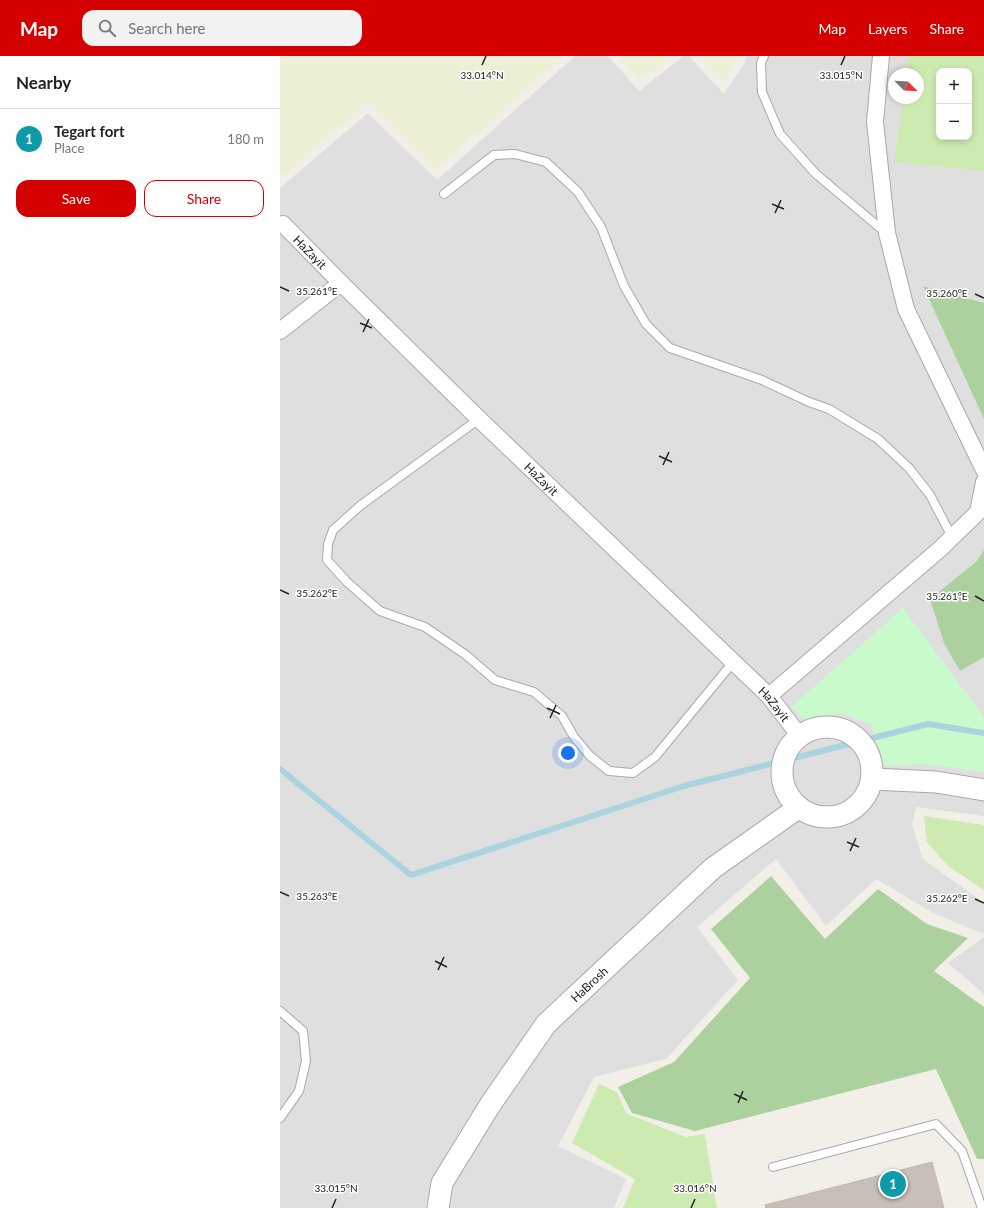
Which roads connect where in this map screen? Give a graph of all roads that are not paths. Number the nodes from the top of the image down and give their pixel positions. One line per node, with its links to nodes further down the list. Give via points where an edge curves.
1 (764, 56): 5 (lane, via 761,63 762,92 780,134 816,174)
2 (881, 56): 5 (street, via 875,122)
3 (444, 194): 11 (lane, via 494,155 516,154 546,162 578,192 601,227 624,286 646,324 670,348 762,380 829,409 878,439 909,468 930,495)
4 (283, 224): 6 (street, HaZayit)
5 (887, 233): 9 (street, via 906,309)
6 (341, 283): 7 (street); 8 (street, HaZayit)
7 (280, 331)
8 (479, 419): 12 (street, HaZayit); 12 (lane, via 361,505 332,530 327,560 347,582 380,611 425,627 466,655 495,680 534,692 562,716 574,737 590,756 609,771 633,773 655,757)
9 (984, 470)
10 (984, 482): 11 (street, via 978,512)
11 (952, 537): 13 (street)
12 (734, 661): 13 (street, HaZayit)
13 (769, 696): 14 (street, HaZayit)
14 (799, 735): 15 (street, via 821,726 837,727 851,733 863,744 872,763); 17 (street, via 784,756 781,777 786,793)
15 (872, 779): 16 (street, via 936,782); 17 (street, via 857,807 843,815 820,817)
16 (984, 790)
17 (798, 808): 21 (street, HaBrosh, via 713,868 546,1024 490,1105 442,1183)
18 (280, 1011): 19 (lane, via 303,1031 306,1061 299,1091)
19 (280, 1118)
20 (773, 1167): 22 (lane, via 936,1124 962,1151)
21 (438, 1208)
22 (982, 1208)

